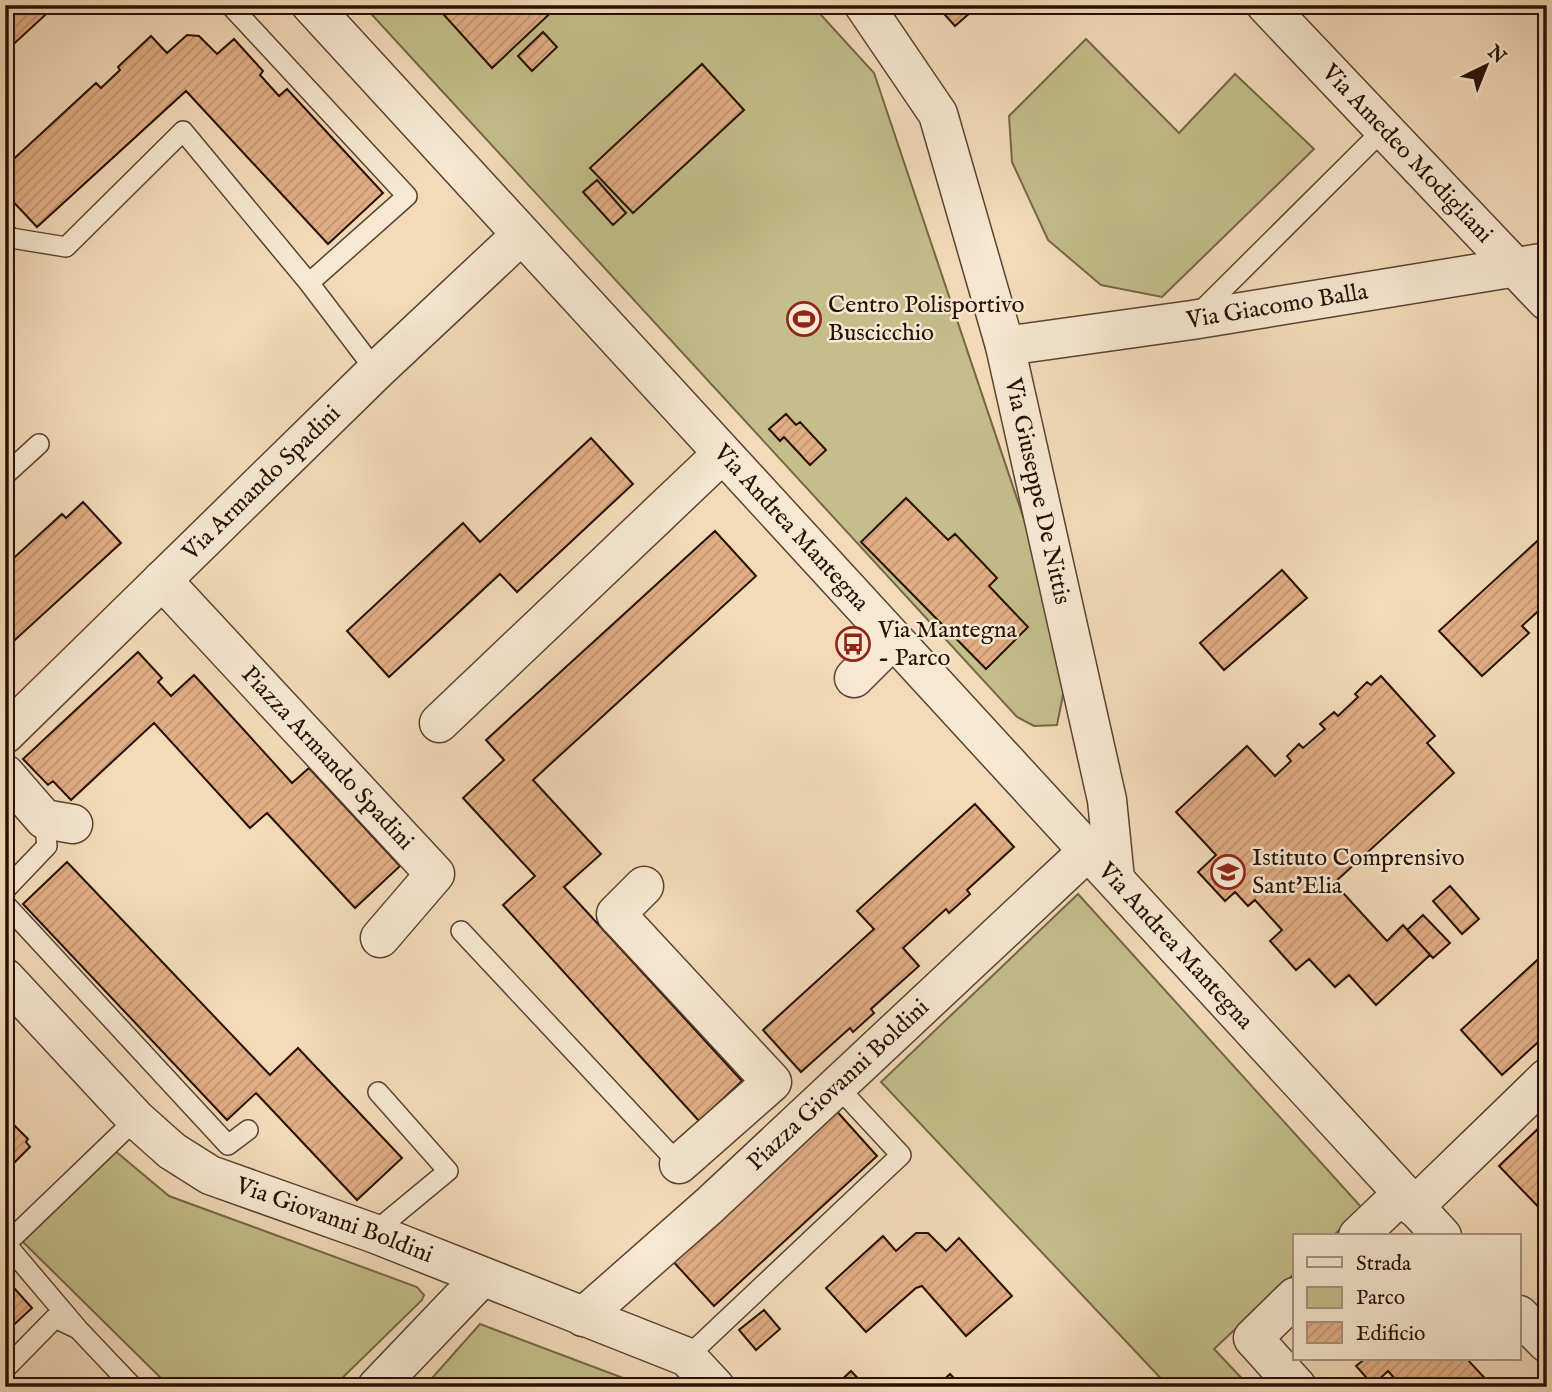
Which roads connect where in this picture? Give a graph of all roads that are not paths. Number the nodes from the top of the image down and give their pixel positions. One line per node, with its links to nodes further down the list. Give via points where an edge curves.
1 (230, 5): 9 (lane, via 407,196)
2 (311, 5): 7 (street, Via Andrea Mantegna)
3 (864, 5): 12 (street, Via Giuseppe De Nittis, via 938,114)
4 (1266, 5): 5 (street, Via Amedeo Modigliani)
5 (1384, 130): 8 (street, Via Amedeo Modigliani); 11 (lane)
6 (5, 232): 9 (lane, via 11,238 66,247 183,131)
7 (521, 235): 13 (street, Via Armando Spadini); 15 (street, Via Andrea Mantegna)
8 (1531, 265): 10 (street, Via Amedeo Modigliani); 11 (street, Via Giacomo Balla)
9 (309, 283): 13 (lane)
10 (1547, 301)
11 (1192, 320): 12 (street, Via Giacomo Balla)
12 (1006, 346): 25 (street, Via Giuseppe De Nittis, via 1107,800)
13 (376, 371): 17 (street, Via Armando Spadini)
14 (39, 444): 16 (lane)
15 (722, 454): 18 (street, Via Andrea Mantegna); 20 (street)
16 (5, 475)
17 (162, 580): 21 (street, Via Armando Spadini); 30 (street, Piazza Armando Spadini, via 435,874)
18 (893, 639): 19 (street); 24 (street, Via Andrea Mantegna)
19 (854, 678)
20 (439, 723)
21 (5, 734)
22 (5, 774): 23 (street)
23 (59, 821): 27 (lane, via 47,846)
24 (1089, 850): 25 (street, Via Andrea Mantegna); 33 (street, Piazza Giovanni Boldini)
25 (1115, 879): 38 (street, Via Andrea Mantegna)
26 (644, 886): 37 (street, via 616,914 772,1082)
27 (5, 890)
28 (5, 904): 36 (lane, via 228,1145)
29 (461, 931): 37 (lane)
30 (380, 938)
31 (5, 978): 35 (street, Via Giovanni Boldini)
32 (1545, 1083): 38 (street)
33 (837, 1086): 45 (street, Piazza Giovanni Boldini); 48 (lane, via 901,1155)
34 (378, 1092): 39 (lane, via 448,1171)
35 (136, 1119): 39 (street, Via Giovanni Boldini, via 172,1151 211,1175); 46 (lane, via 6,1244)
36 (248, 1130)
37 (679, 1164)
38 (1408, 1200): 40 (street); 41 (street, Via Andrea Mantegna)
39 (373, 1233): 42 (street, Via Giovanni Boldini)
40 (1361, 1234)
41 (1440, 1234)
42 (482, 1277): 45 (street, Via Giovanni Boldini); 51 (street)
43 (1293, 1299): 53 (street, via 1253,1338)
44 (1520, 1316): 47 (street)
45 (583, 1317): 48 (street, Via Giovanni Boldini)
46 (78, 1329): 49 (lane, via 55,1318); 50 (lane)
47 (1547, 1343)
48 (687, 1357): 52 (street, Via Giovanni Boldini)
49 (5, 1369)
50 (133, 1387)
51 (377, 1387)
52 (715, 1387)
53 (1297, 1387)

